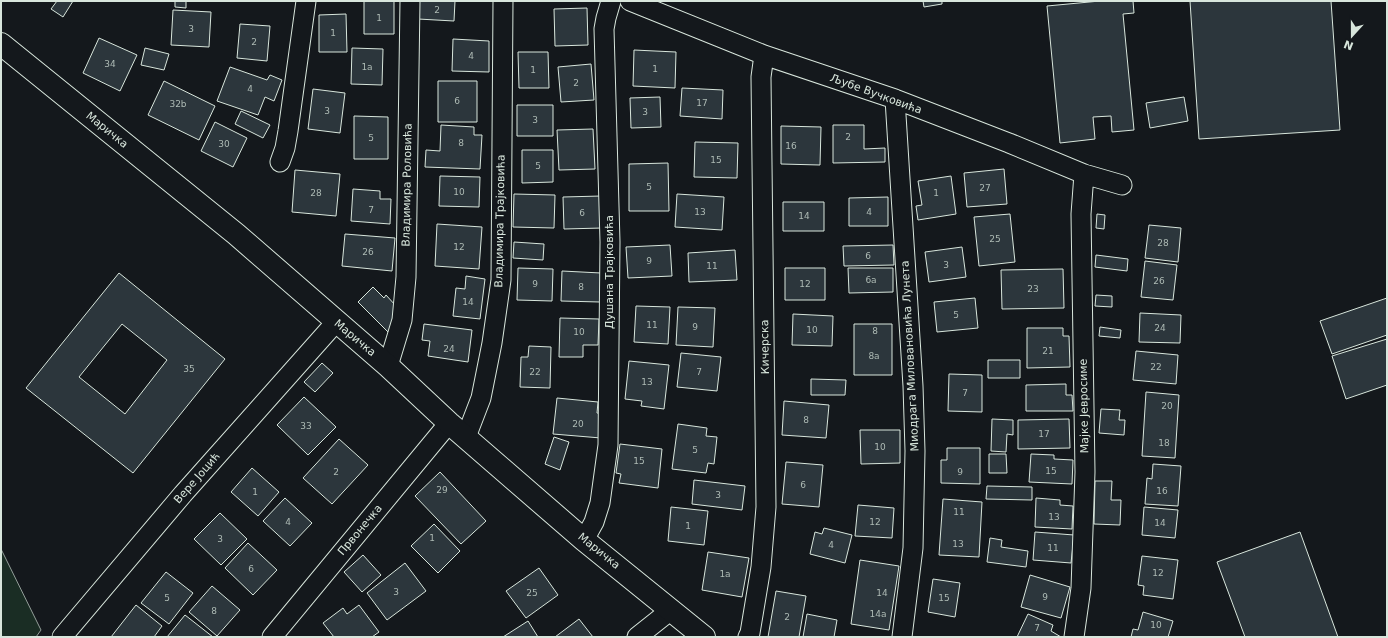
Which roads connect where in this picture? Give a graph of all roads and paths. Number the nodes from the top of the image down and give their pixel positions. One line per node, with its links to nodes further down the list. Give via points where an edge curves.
1 (306, 1): 9 (street, via 288,131)
2 (410, 1): 13 (street, Владимира Роловића, via 406,277 402,320)
3 (503, 1): 15 (street, Владимира Трајковића, via 501,280 481,398)
4 (611, 1): 16 (street, Душана Трајковића, via 604,29 610,242 608,445 600,504)
5 (630, 1): 7 (street, Љубе Вучковића)
6 (1, 44): 12 (street, Маричка, via 236,234)
7 (764, 55): 8 (street, Љубе Вучковића); 22 (street, Кичерска, via 762,77 766,507 761,567)
8 (895, 99): 10 (street, Љубе Вучковића); 23 (street, Миодрага Миловановића Лунета, via 914,386 915,450 913,548)
9 (280, 162)
10 (1084, 174): 11 (street, Љубе Вучковића); 24 (street, Мајке Јевросиме, via 1081,214 1085,472 1081,588)
11 (1122, 185)
12 (336, 322): 13 (street, Маричка); 18 (street, Вере Јоцић, via 183,494)
13 (388, 366): 14 (street, Маричка)
14 (449, 423): 15 (street, Маричка); 19 (street, Првонечка)
15 (466, 437): 16 (street, Маричка)
16 (584, 540): 17 (street, Маричка)
17 (671, 610): 20 (street); 21 (street, Маричка)
18 (62, 637)
19 (272, 637)
20 (636, 637)
21 (704, 637)
22 (748, 637)
23 (902, 637)
24 (1074, 637)

